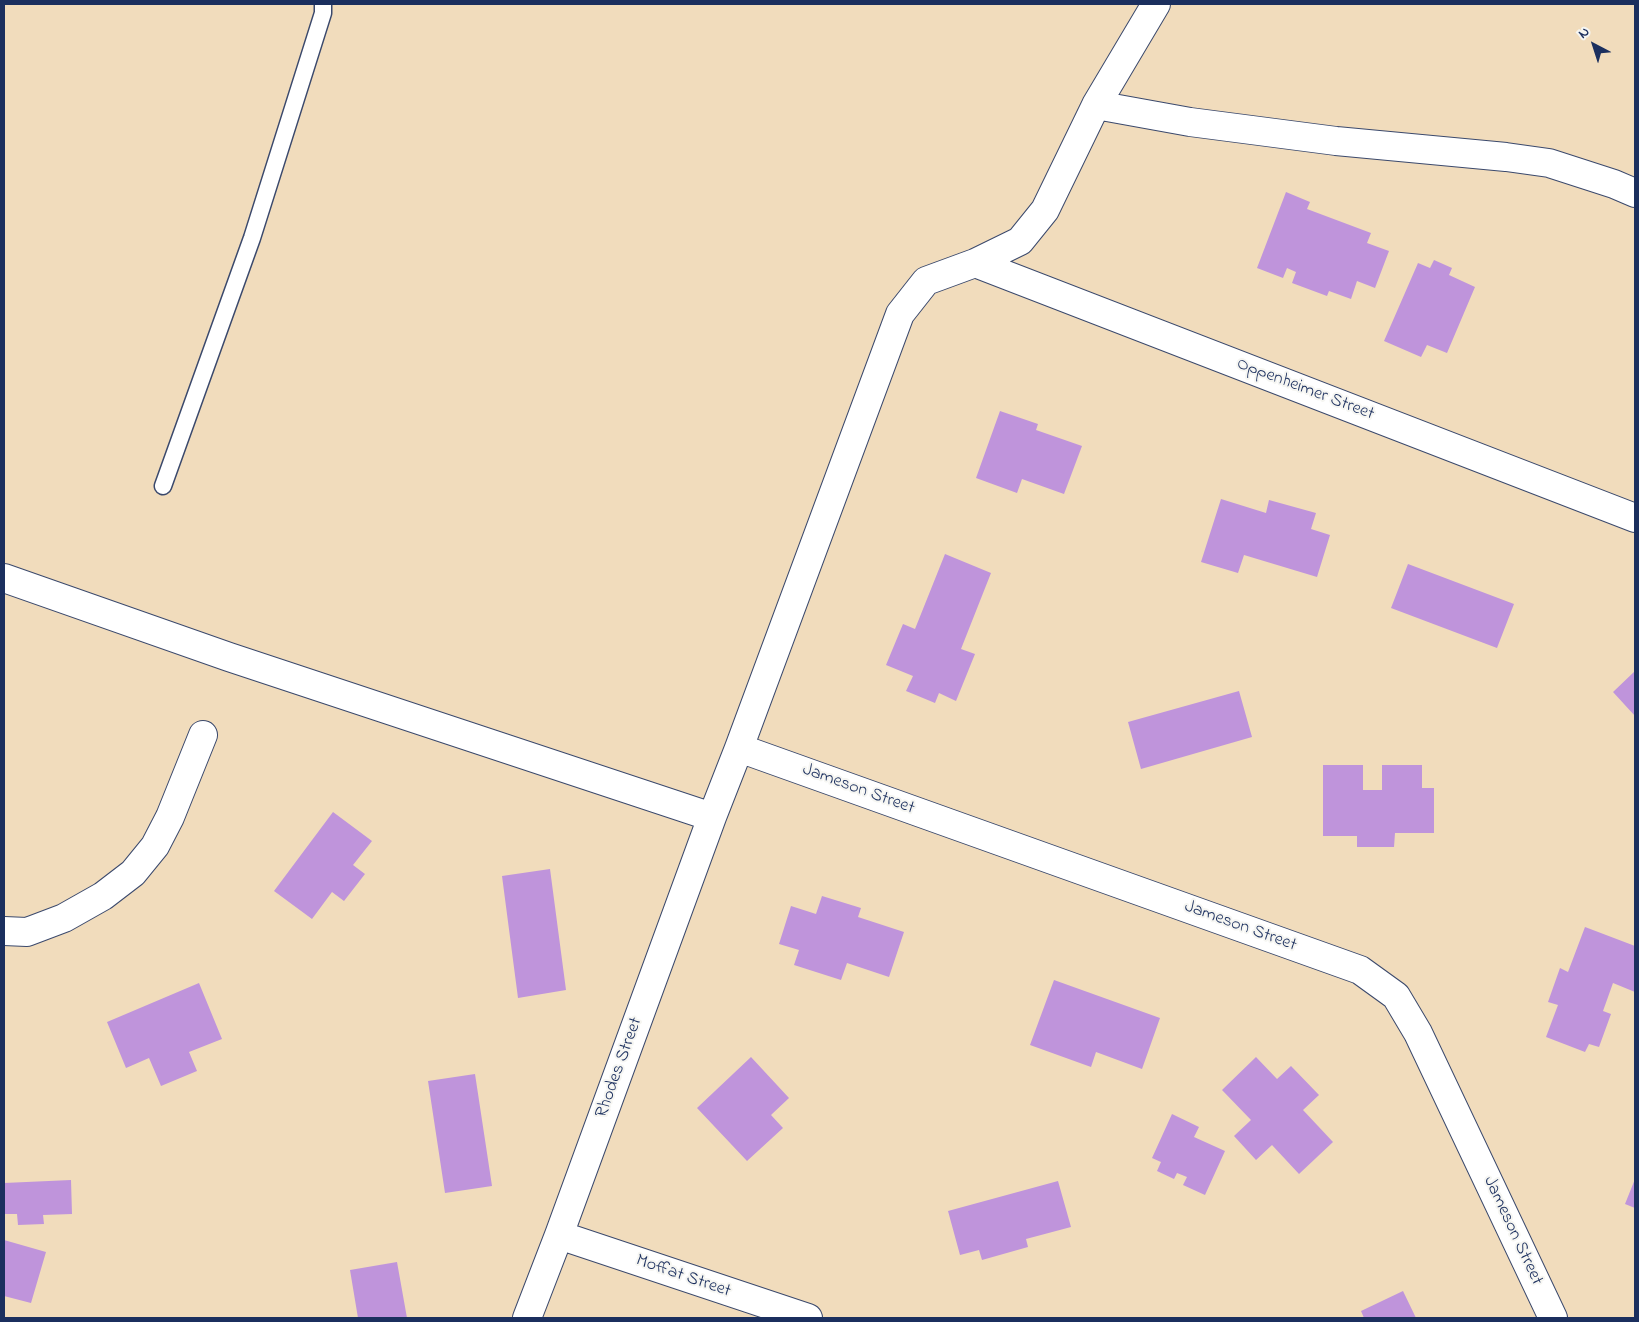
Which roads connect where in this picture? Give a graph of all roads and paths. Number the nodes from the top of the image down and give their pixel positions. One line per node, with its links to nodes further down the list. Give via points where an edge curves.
1 (323, 4): 6 (lane, via 323,13 252,238)
2 (1156, 4): 3 (street, Rhodes Street)
3 (1096, 105): 4 (street, via 1190,122 1317,139 1549,164 1614,184); 5 (street, Rhodes Street, via 1045,210 1020,241)
4 (1635, 194)
5 (975, 263): 7 (street, Oppenheimer Street); 10 (street, Rhodes Street, via 926,281 900,314)
6 (163, 486)
7 (1635, 518)
8 (4, 578): 11 (street, via 229,658)
9 (203, 735): 12 (street, via 170,817 155,846 133,873 103,896 64,918 27,932)
10 (739, 748): 11 (street, Rhodes Street); 16 (street, Jameson Street, via 1360,970 1396,996 1418,1033)
11 (712, 818): 13 (street, Rhodes Street)
12 (4, 931)
13 (559, 1235): 14 (street, Rhodes Street); 15 (street, Moffat Street)
14 (527, 1318)
15 (808, 1318)
16 (1553, 1318)

